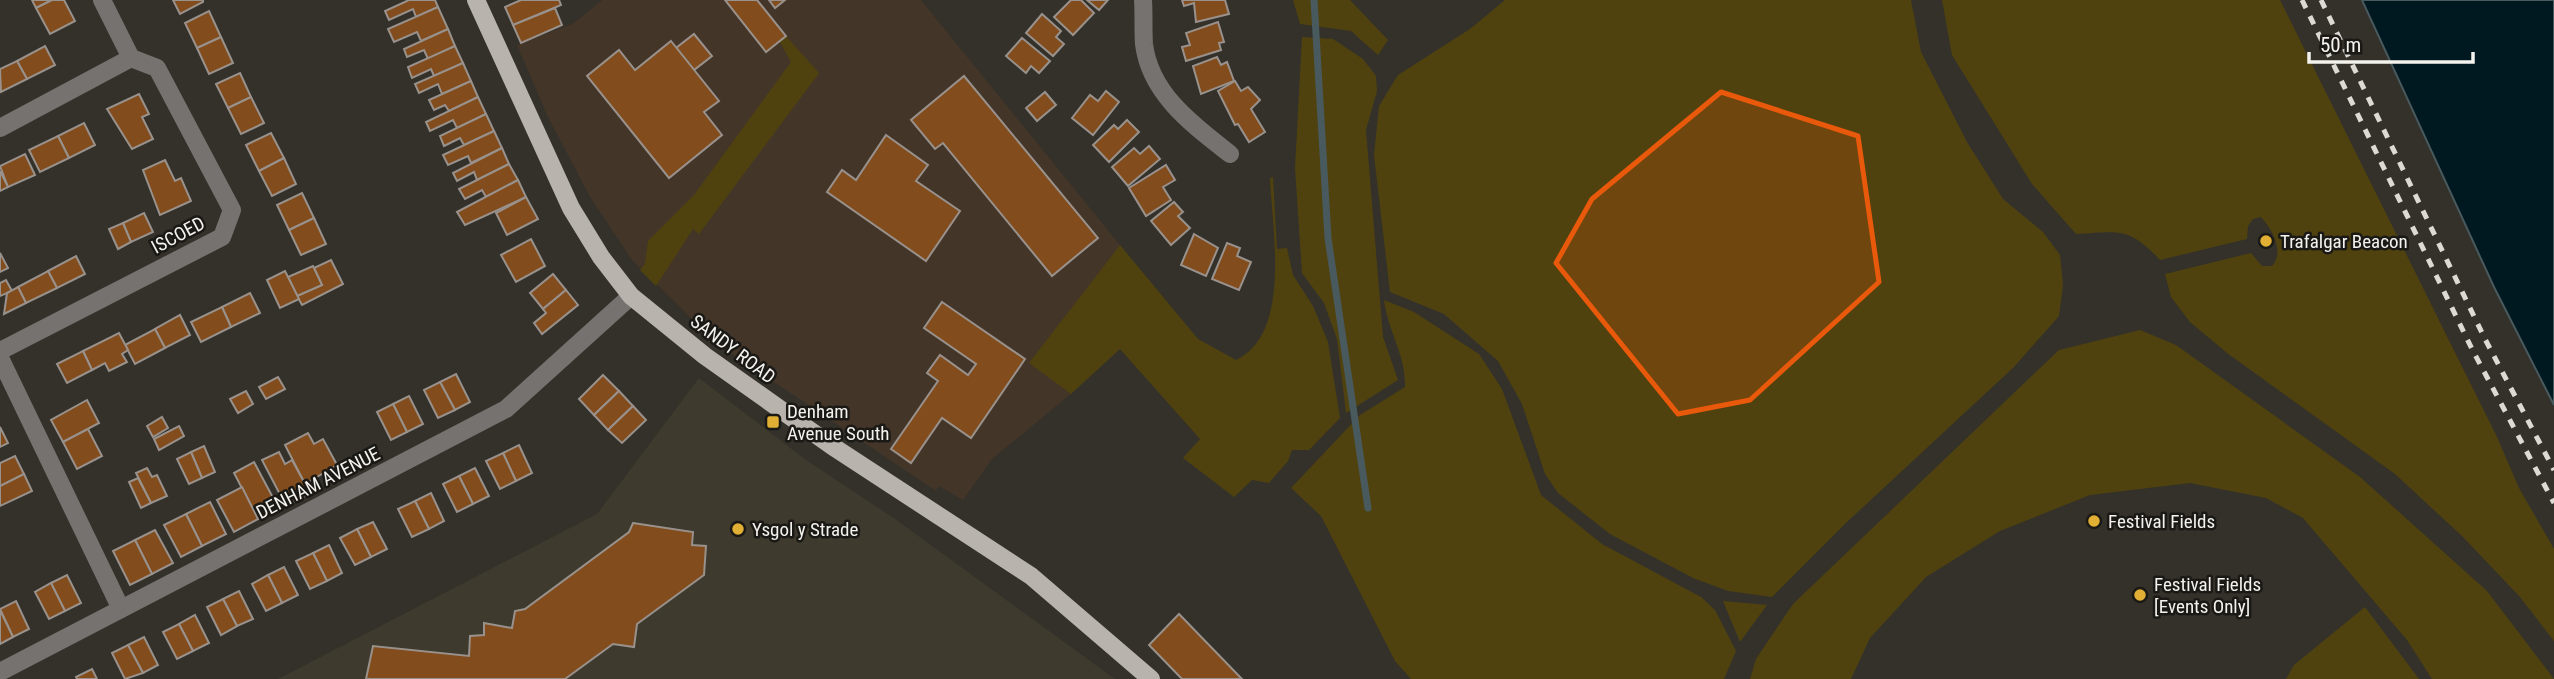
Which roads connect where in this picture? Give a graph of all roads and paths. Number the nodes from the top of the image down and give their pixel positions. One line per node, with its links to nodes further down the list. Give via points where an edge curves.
1 (102, 0): 4 (street)
2 (476, 0): 7 (main road, SANDY ROAD, via 571,208 600,257)
3 (1143, 0): 6 (street, via 1144,45 1158,85 1187,120)
4 (131, 58): 5 (street); 8 (street, ISCOED, via 157,68 232,210 222,236)
5 (0, 128)
6 (1230, 154)
7 (631, 296): 10 (street, DENHAM AVENUE, via 506,409); 12 (main road, SANDY ROAD, via 705,356 832,446 1031,576)
8 (0, 351)
9 (0, 358): 10 (street)
10 (121, 609): 11 (street, DENHAM AVENUE)
11 (0, 672)
12 (1151, 679)

